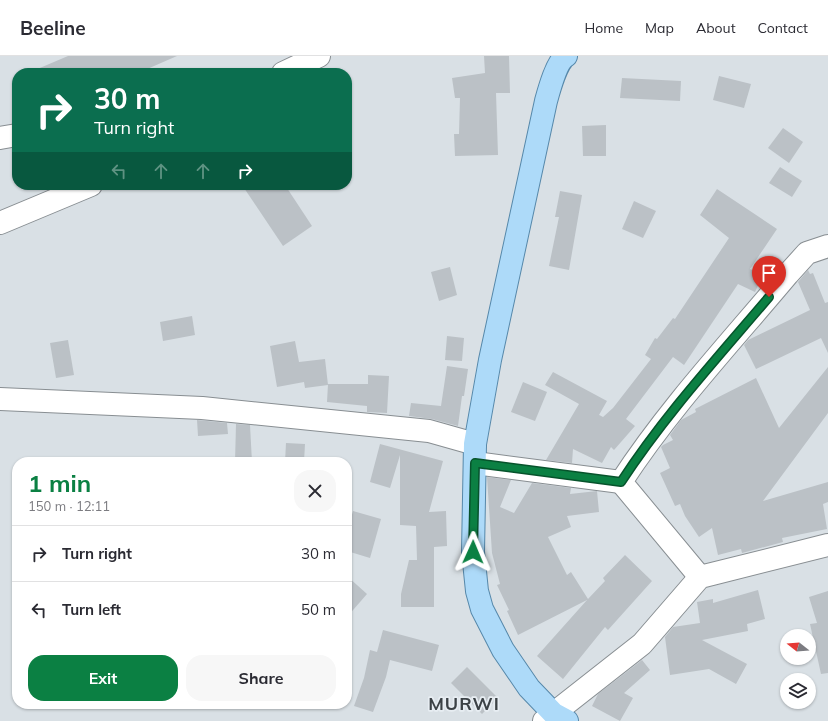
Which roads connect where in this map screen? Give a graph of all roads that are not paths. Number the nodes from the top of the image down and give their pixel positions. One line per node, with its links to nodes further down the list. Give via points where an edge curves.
1 (319, 56): 3 (street)
2 (564, 57): 10 (main road, via 546,101 490,360)
3 (294, 68)
4 (12, 136): 5 (street)
5 (0, 138)
6 (79, 190): 7 (street)
7 (0, 223)
8 (828, 246): 11 (street, via 808,253 788,274 663,422)
9 (0, 399): 10 (street, via 202,408 429,431)
10 (475, 454): 11 (street); 14 (main road, via 473,552 477,591 482,609 503,650 529,688)
11 (621, 482): 13 (street)
12 (828, 545): 13 (street)
13 (700, 577): 14 (street, via 642,644)
14 (555, 719)

